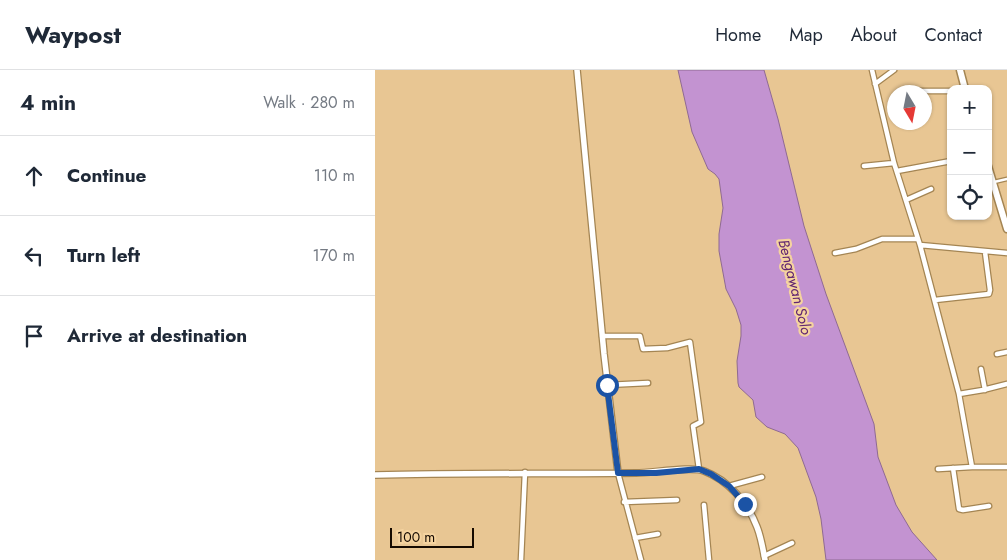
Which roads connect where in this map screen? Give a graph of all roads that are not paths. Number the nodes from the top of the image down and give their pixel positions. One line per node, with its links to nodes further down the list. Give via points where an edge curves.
1 (577, 70): 25 (street)
2 (872, 70): 5 (street)
3 (894, 70): 5 (street)
4 (960, 70): 6 (main road)
5 (875, 84): 10 (street)
6 (964, 85)
7 (932, 91): 8 (street)
8 (947, 91)
9 (947, 162): 12 (street)
10 (895, 163): 11 (street); 12 (street)
11 (864, 166)
12 (897, 171): 17 (street)
13 (991, 175): 15 (main road)
14 (1007, 180): 15 (lane)
15 (993, 182): 18 (main road)
16 (931, 190): 17 (street)
17 (906, 200): 19 (street)
18 (1007, 226)
19 (918, 239): 20 (street); 22 (street, via 882,239)
20 (920, 245): 21 (street); 24 (street)
21 (985, 252): 23 (street); 24 (street, via 989,294)
22 (835, 253)
23 (1007, 253)
24 (935, 300): 33 (street)
25 (602, 336): 31 (street); 37 (street, via 639,336 643,349 667,348 690,342 701,422 693,426)
26 (1007, 352): 27 (street)
27 (997, 354)
28 (981, 369): 32 (street)
29 (647, 383): 31 (street)
30 (1007, 384): 32 (street)
31 (607, 385): 40 (street)
32 (985, 390): 33 (street)
33 (959, 394): 34 (street)
34 (972, 467): 35 (street); 36 (street)
35 (1007, 467)
36 (953, 468): 38 (street); 47 (street, via 959,509)
37 (699, 469): 40 (street); 43 (street)
38 (937, 469)
39 (525, 472): 40 (street); 41 (street); 52 (street)
40 (618, 473): 45 (street)
41 (375, 475)
42 (762, 477): 43 (street)
43 (729, 486): 51 (street, via 754,518)
44 (677, 500): 45 (street)
45 (624, 502): 49 (street)
46 (704, 505): 54 (street)
47 (989, 506)
48 (658, 534): 49 (street)
49 (635, 538): 53 (street)
50 (792, 543): 51 (street)
51 (765, 558)
52 (521, 560)
53 (641, 560)
54 (709, 560)

